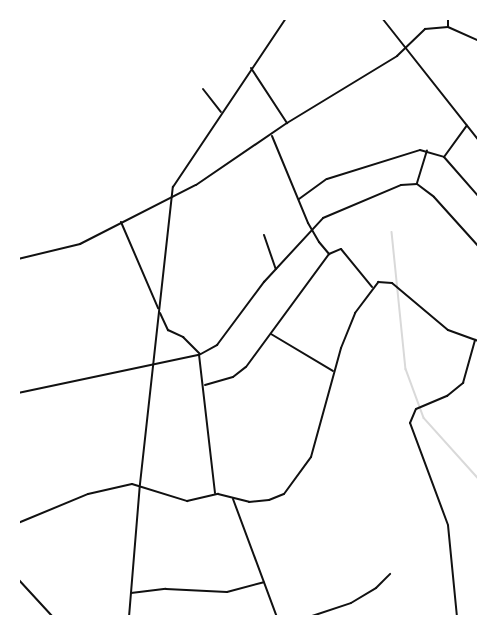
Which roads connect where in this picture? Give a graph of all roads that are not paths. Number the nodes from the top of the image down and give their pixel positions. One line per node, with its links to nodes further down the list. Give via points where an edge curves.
1 (286, 18): 7 (street)
2 (382, 18): 6 (street)
3 (448, 18): 4 (street)
4 (448, 27): 5 (street, via 462,30); 6 (street, via 425,29)
5 (479, 41)
6 (405, 47): 10 (street, via 397,56); 11 (street)
7 (251, 68): 9 (street); 10 (street)
8 (203, 89): 9 (street)
9 (221, 112): 18 (street, via 179,174)
10 (287, 123): 12 (street)
11 (467, 125): 13 (street); 15 (street)
12 (272, 135): 18 (street); 19 (street)
13 (479, 141)
14 (427, 152): 15 (street); 16 (street); 19 (street, via 393,156 353,168 313,186)
15 (444, 157): 17 (street)
16 (417, 184): 21 (street, via 401,185 330,214); 23 (street)
17 (479, 197)
18 (171, 198): 20 (street); 28 (street)
19 (299, 199): 21 (street)
20 (121, 220): 25 (street, via 80,244); 28 (street)
21 (312, 231): 24 (street); 26 (street)
22 (264, 235): 26 (street)
23 (479, 247)
24 (329, 254): 27 (street, via 341,249); 29 (street)
25 (18, 259)
26 (276, 269): 31 (street, via 217,345)
27 (372, 287): 30 (street, via 378,282 392,283 435,322); 33 (street, via 355,313)
28 (159, 310): 31 (street, via 168,330 183,337); 32 (street)
29 (271, 334): 33 (street); 34 (street, via 241,372)
30 (477, 340): 50 (street, via 463,383 447,396 416,409 410,423 448,525)
31 (199, 354): 32 (street); 34 (street)
32 (153, 364): 35 (street); 36 (street)
33 (333, 371): 38 (street, via 311,458 303,474 284,494 269,500)
34 (204, 385): 37 (street)
35 (18, 393)
36 (140, 484): 37 (street, via 187,501); 39 (street, via 104,489); 43 (street)
37 (215, 494): 38 (street)
38 (234, 500): 42 (street)
39 (18, 523)
40 (390, 574): 49 (street, via 351,603)
41 (18, 579): 44 (street)
42 (264, 582): 43 (street, via 227,591 165,589); 46 (street)
43 (131, 593): 45 (street)
44 (53, 617)
45 (129, 617)
46 (277, 617)
47 (292, 617): 48 (street)
48 (304, 617)
49 (309, 617)
50 (457, 617)

